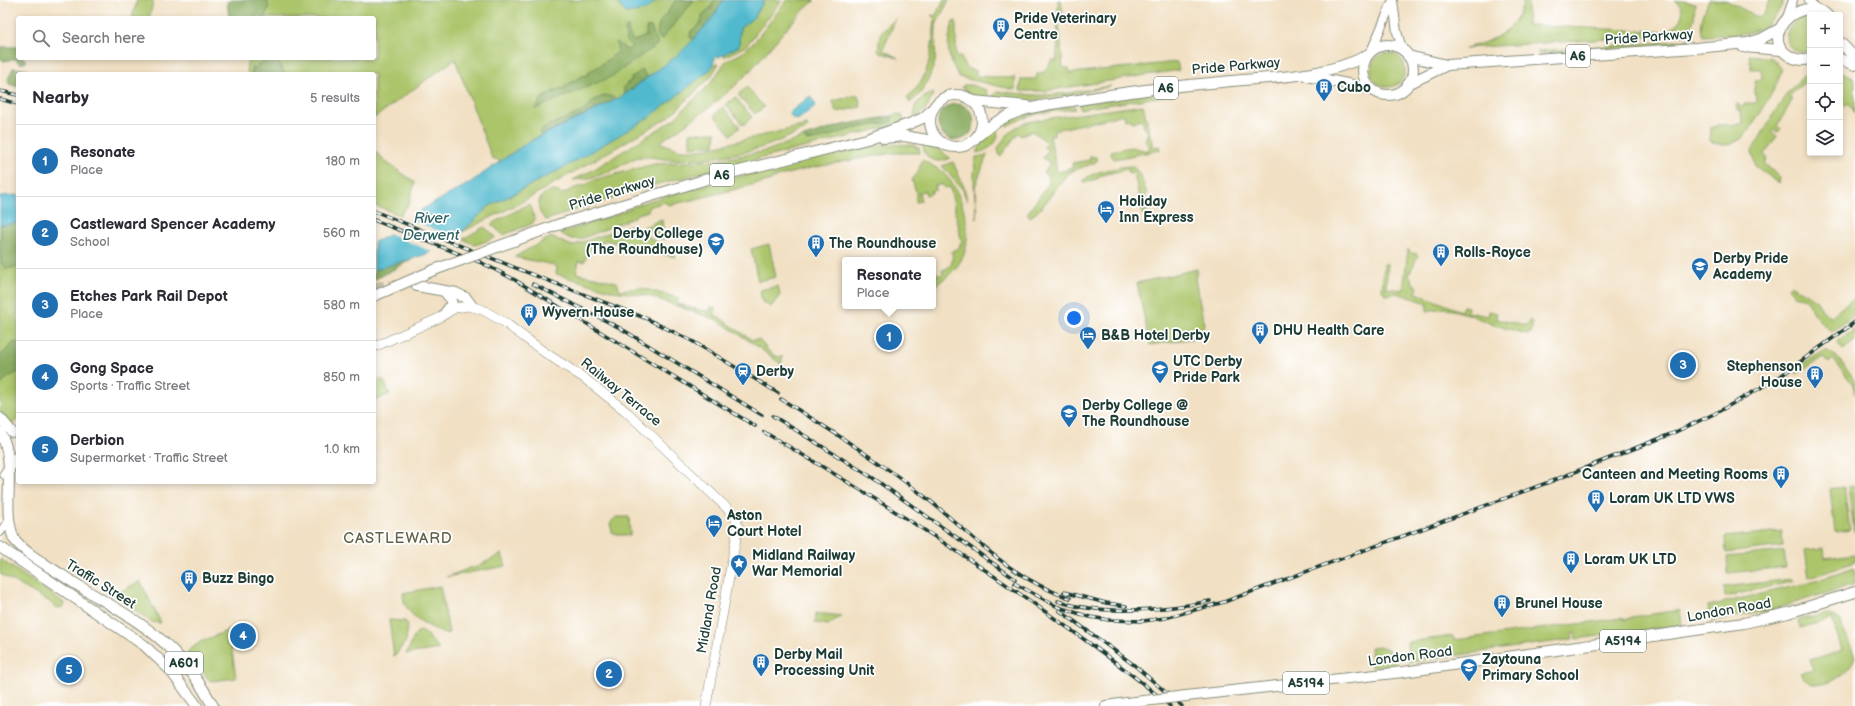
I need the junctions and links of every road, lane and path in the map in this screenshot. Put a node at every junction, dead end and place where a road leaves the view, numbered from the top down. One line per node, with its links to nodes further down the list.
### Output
1 (1393, 0): 10 (street); 11 (street)
2 (1793, 0): 6 (street)
3 (1809, 0): 4 (street)
4 (1816, 9): 5 (main road); 6 (main road, A6)
5 (1822, 12)
6 (1783, 25): 8 (main road, Pride Parkway / A6); 9 (main road)
7 (1843, 45): 12 (main road)
8 (1710, 47): 9 (main road, Pride Parkway / A6); 16 (main road, Pride Parkway / A6)
9 (1782, 50): 13 (main road, A6)
10 (1406, 53): 11 (main road, A6); 16 (main road, Pride Parkway / A6); 18 (main road)
11 (1369, 54): 17 (main road, Pride Parkway / A6); 19 (main road)
12 (1855, 58)
13 (1807, 59)
14 (1843, 60): 15 (main road)
15 (1855, 65)
16 (1447, 66): 18 (main road, Pride Parkway / A6)
17 (1299, 75): 19 (main road, Pride Parkway / A6); 21 (main road, Pride Parkway / A6)
18 (1408, 84): 19 (main road, A6)
19 (1372, 88)
20 (972, 101): 21 (main road, Pride Parkway / A6); 22 (main road, A6); 23 (main road)
21 (1033, 107): 23 (main road, Pride Parkway / A6)
22 (932, 110): 24 (main road, Pride Parkway / A6); 25 (main road)
23 (978, 136): 25 (main road, A6)
24 (867, 140): 25 (main road, Pride Parkway / A6); 28 (main road, Pride Parkway / A6, bridge)
25 (939, 142)
26 (417, 286): 27 (main road)
27 (445, 292): 29 (main road); 30 (main road)
28 (376, 295)
29 (472, 306): 30 (main road); 39 (main road, Railway Terrace)
30 (445, 314): 31 (main road)
31 (376, 345)
32 (0, 418): 34 (main road)
33 (0, 431): 34 (main road); 36 (main road, A601)
34 (15, 433)
35 (16, 455): 36 (main road)
36 (3, 456): 38 (main road, A601)
37 (16, 458): 38 (main road)
38 (5, 476): 40 (main road, Traffic Street / A601)
39 (736, 519): 45 (main road, Midland Road)
40 (2, 529): 44 (main road, Traffic Street / A601)
41 (0, 547): 43 (main road, Traffic Street / A601)
42 (1855, 592): 46 (main road, London Road / A5194, bridge)
43 (198, 706)
44 (213, 706)
45 (706, 706)
46 (1106, 706)

